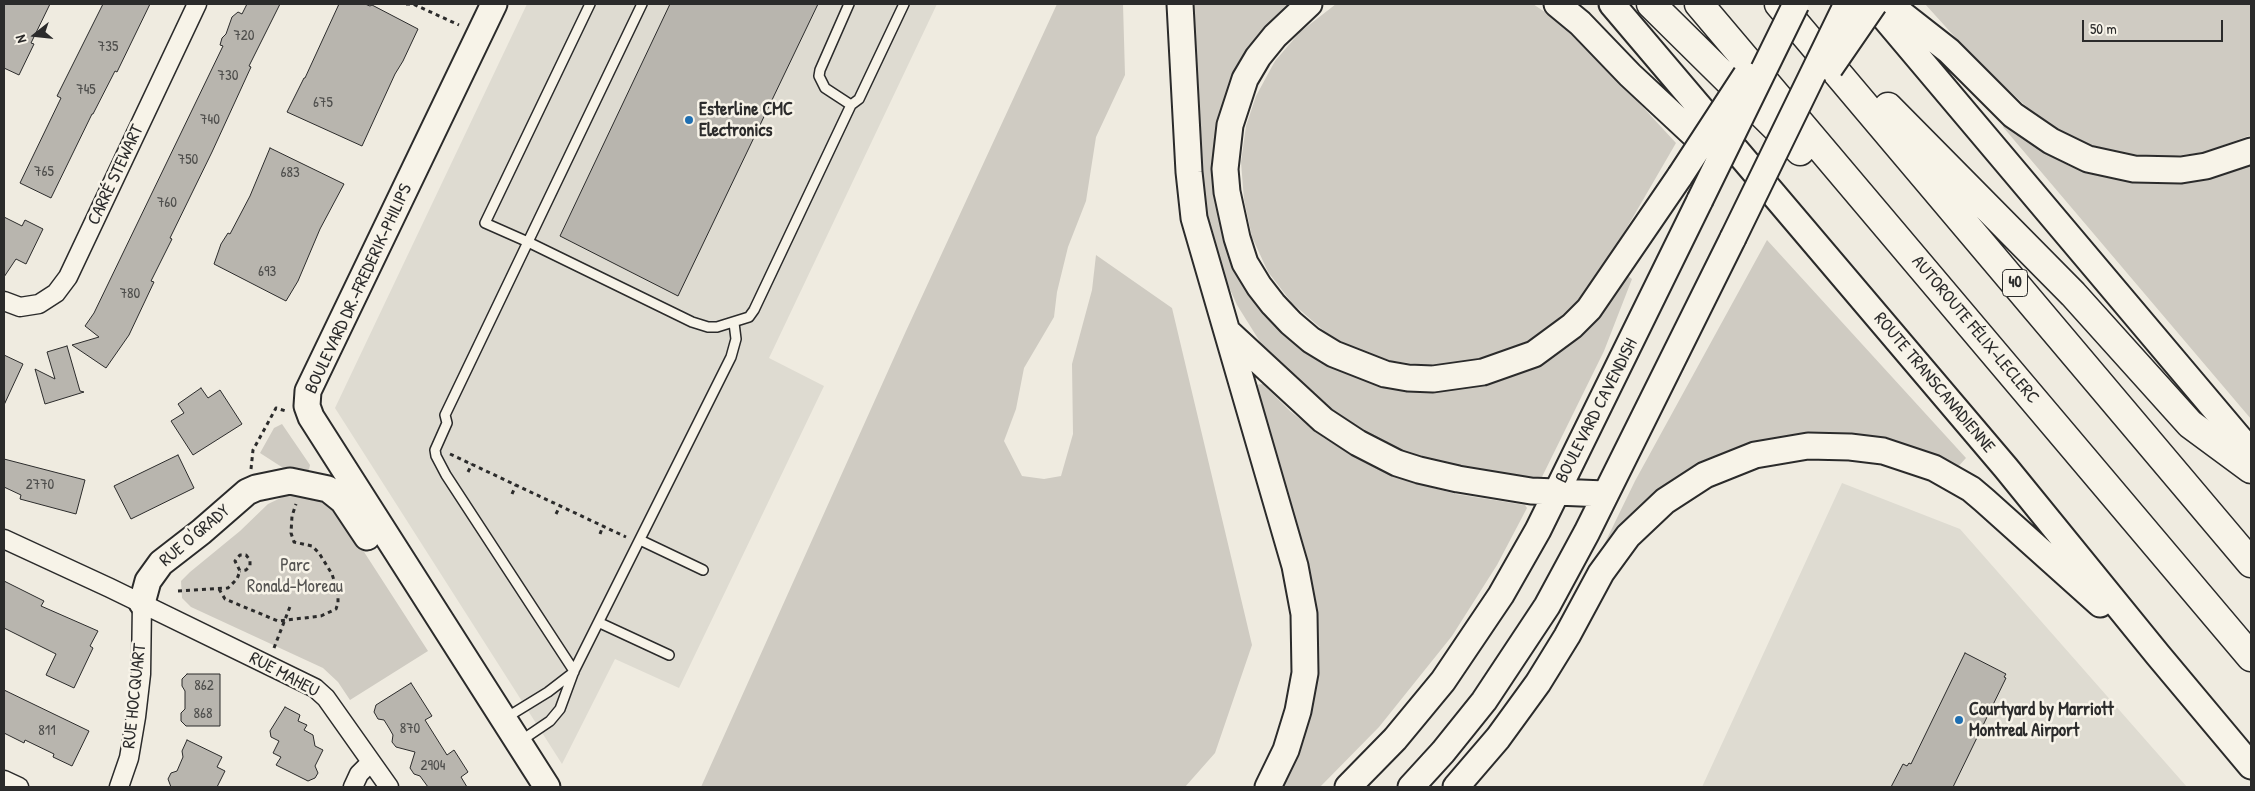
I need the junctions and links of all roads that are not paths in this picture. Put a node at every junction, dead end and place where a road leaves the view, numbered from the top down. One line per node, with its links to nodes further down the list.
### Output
1 (197, 4): 25 (street, CARRÉ STEWART)
2 (494, 4): 43 (main road, BOULEVARD DR.-FREDERIK-PHILIPS)
3 (590, 4): 22 (lane)
4 (642, 4): 22 (lane)
5 (849, 4): 19 (lane)
6 (904, 4): 19 (lane)
7 (1180, 4): 27 (main road)
8 (1309, 4): 15 (main road, bridge)
9 (1557, 4): 23 (main road)
10 (1612, 4): 23 (main road, ROUTE TRANSCANADIENNE)
11 (1651, 4): 24 (highway)
12 (1699, 4): 24 (highway, AUTOROUTE FÉLIX-LECLERC)
13 (1779, 4): 35 (highway, 40)
14 (1786, 4): 29 (highway)
15 (1795, 4): 30 (main road, BOULEVARD CAVENDISH, bridge)
16 (1847, 4): 20 (main road, bridge)
17 (1874, 4): 20 (main road, bridge); 28 (main road)
18 (1889, 4): 21 (main road)
19 (851, 104): 26 (lane)
20 (1782, 138): 31 (main road, bridge)
21 (2251, 151)
22 (528, 242): 26 (lane); 42 (lane)
23 (1844, 276): 40 (main road, ROUTE TRANSCANADIENNE)
24 (1947, 296): 41 (highway, AUTOROUTE FÉLIX-LECLERC)
25 (4, 301)
26 (734, 323): 34 (lane)
27 (1228, 332): 30 (main road); 53 (main road)
28 (2251, 452)
29 (2251, 469)
30 (1556, 493): 31 (main road); 54 (main road, BOULEVARD CAVENDISH)
31 (1606, 494): 55 (main road)
32 (365, 534): 37 (main road, RUE O'GRADY); 44 (main road, BOULEVARD DR.-FREDERIK-PHILIPS)
33 (4, 539): 37 (street)
34 (640, 540): 36 (lane); 38 (lane)
35 (2251, 563)
36 (703, 570)
37 (142, 604): 45 (street, RUE MAHEU); 49 (street, RUE HOCQUART)
38 (600, 623): 39 (lane); 42 (lane)
39 (669, 655)
40 (2158, 655): 46 (main road, ROUTE TRANSCANADIENNE); 56 (main road)
41 (2251, 657)
42 (574, 671): 43 (lane); 44 (lane)
43 (504, 719): 44 (main road, BOULEVARD DR.-FREDERIK-PHILIPS)
44 (519, 742): 52 (main road, BOULEVARD DR.-FREDERIK-PHILIPS)
45 (371, 762): 50 (street); 51 (street, RUE MAHEU)
46 (2251, 766)
47 (4, 780): 48 (street)
48 (18, 787)
49 (119, 787)
50 (353, 787)
51 (389, 787)
52 (547, 787)
53 (1268, 787)
54 (1348, 787)
55 (1411, 787)
56 (1456, 787)

